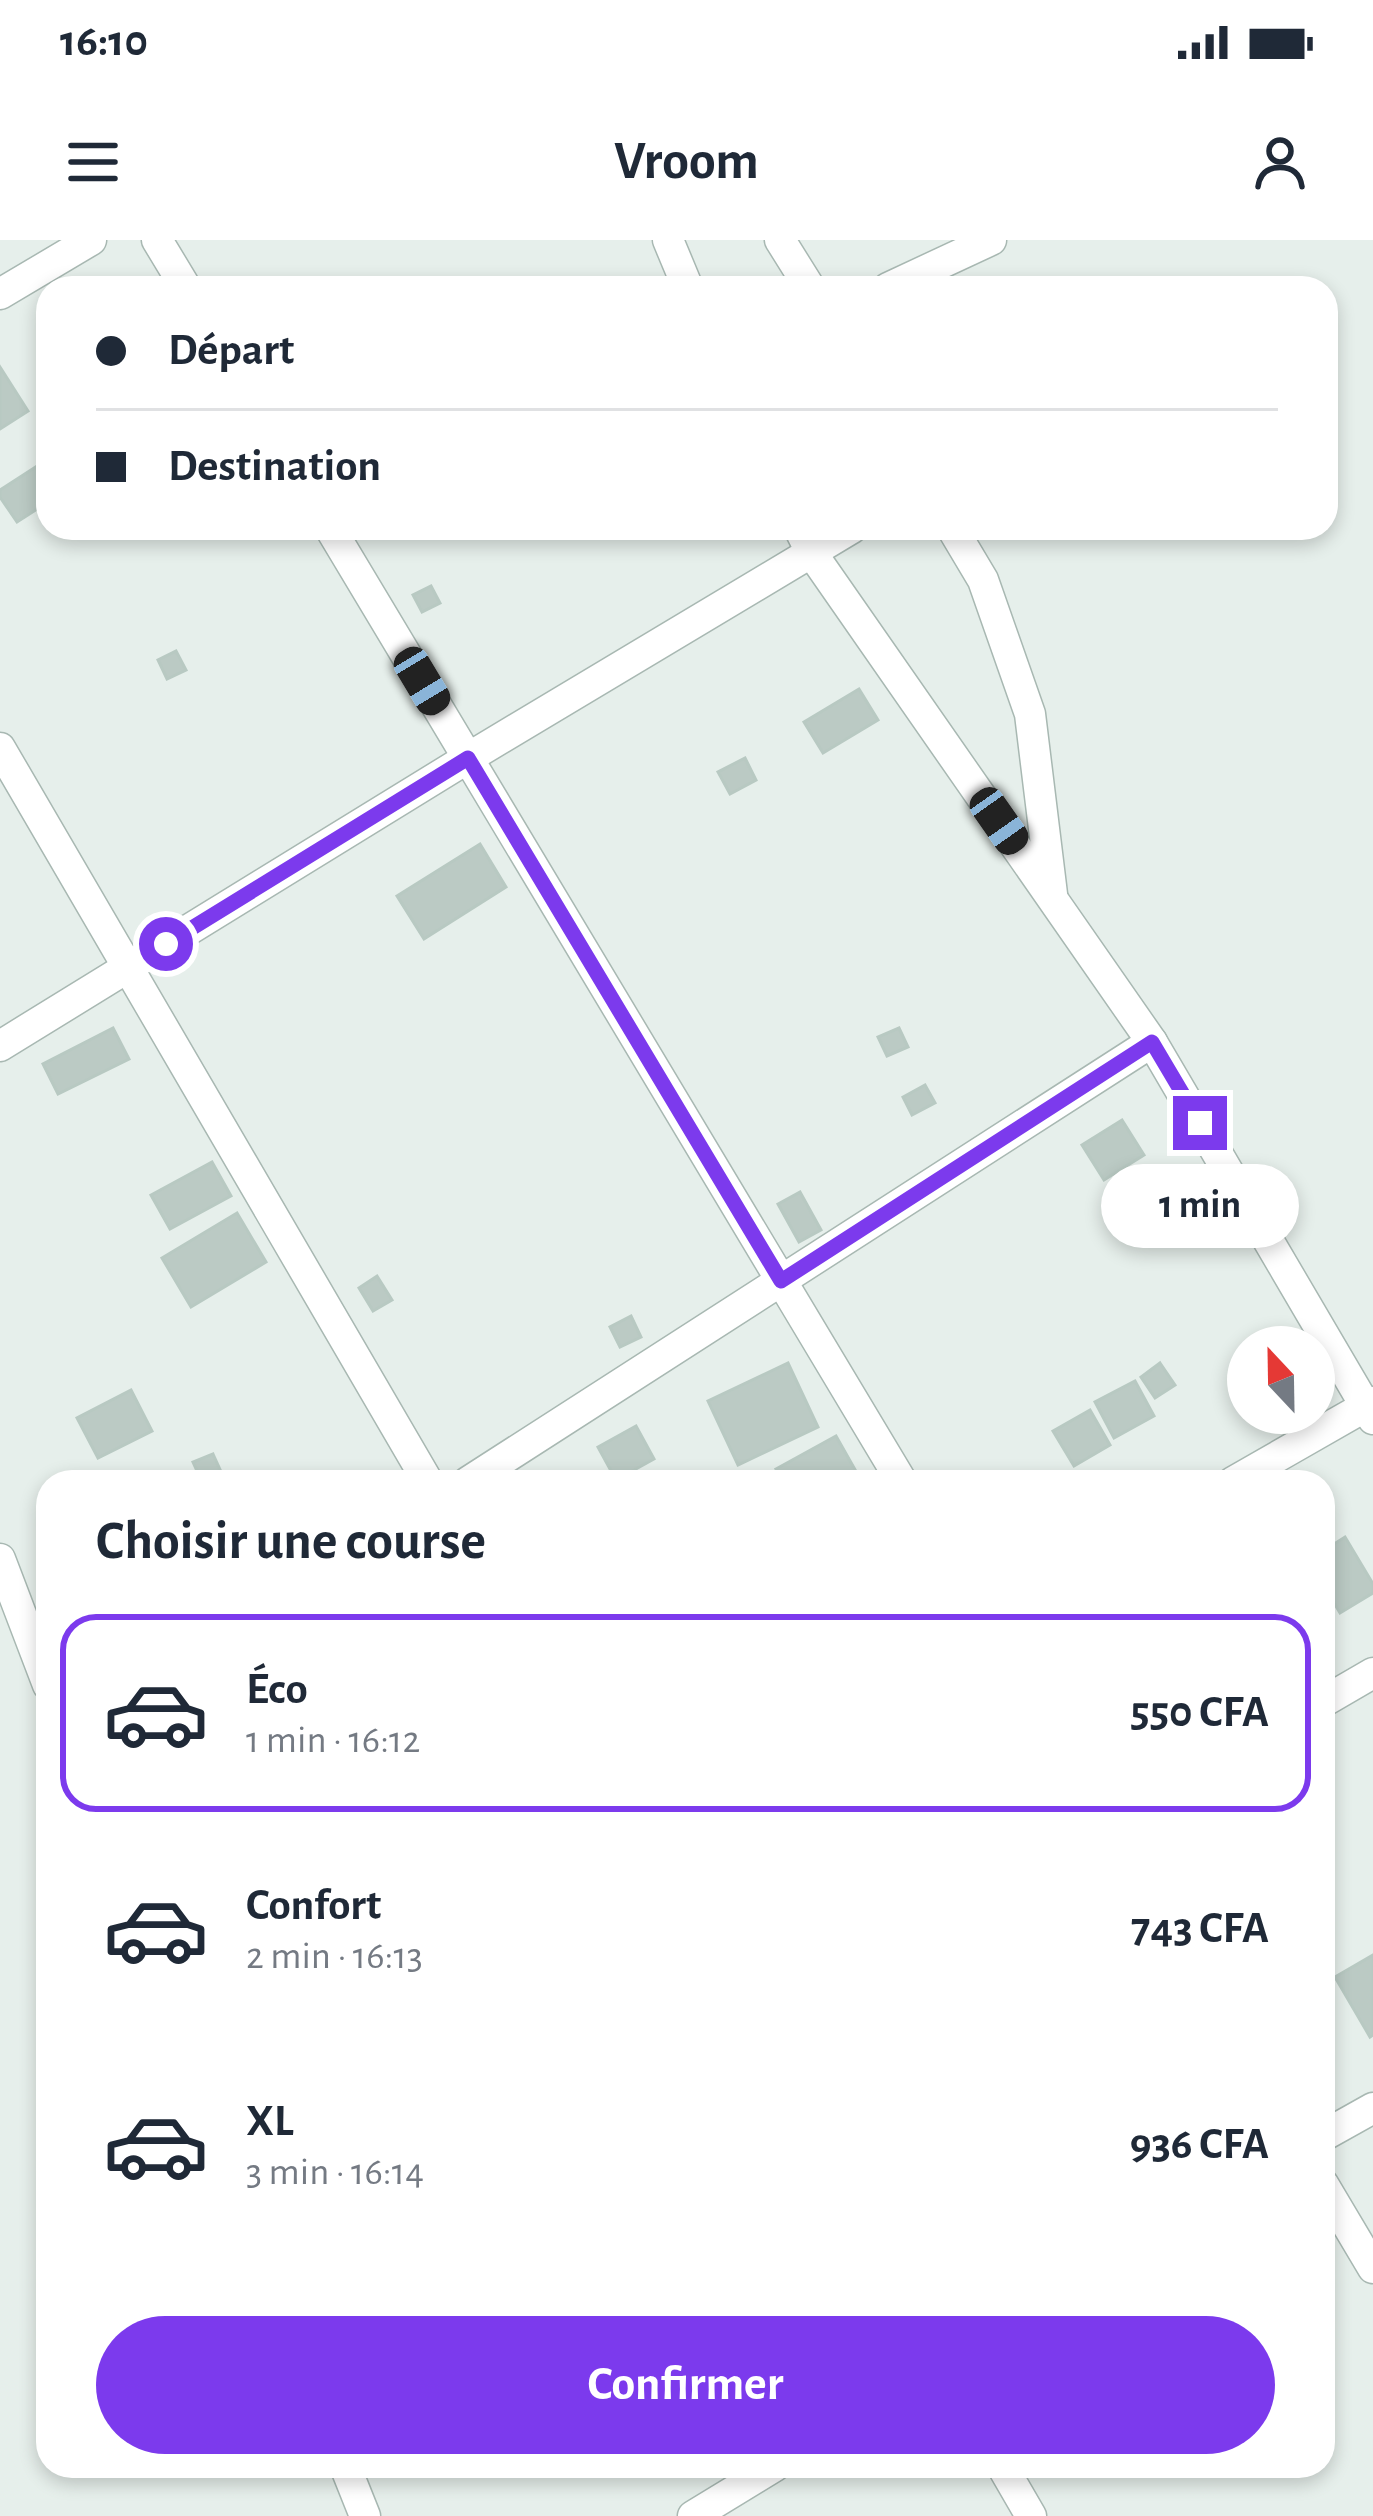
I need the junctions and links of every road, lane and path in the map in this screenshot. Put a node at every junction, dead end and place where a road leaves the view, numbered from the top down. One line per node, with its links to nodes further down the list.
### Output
1 (91, 240): 10 (street)
2 (157, 240): 6 (street)
3 (668, 240): 7 (street)
4 (780, 240): 8 (street)
5 (991, 240): 9 (street)
6 (179, 276)
7 (683, 276)
8 (802, 276)
9 (914, 276)
10 (0, 295)
11 (337, 540): 15 (street)
12 (805, 540): 15 (street); 16 (street)
13 (959, 540): 16 (street)
14 (0, 748): 17 (street)
15 (468, 758): 17 (street); 20 (street)
16 (1052, 898): 18 (street)
17 (128, 967): 19 (street); 22 (street)
18 (1152, 1042): 20 (street); 21 (street)
19 (0, 1046)
20 (781, 1281): 23 (street); 24 (street)
21 (1370, 1409): 25 (street)
22 (421, 1470)
23 (487, 1470)
24 (895, 1470)
25 (1256, 1470)
26 (0, 1559): 27 (street)
27 (36, 1654)
28 (1373, 1673): 29 (street)
29 (1335, 1695)
30 (1373, 2108): 31 (street)
31 (1335, 2129)
32 (1335, 2204): 33 (street)
33 (1373, 2268)
34 (350, 2478): 37 (street)
35 (756, 2478): 38 (street)
36 (1009, 2478): 39 (street)
37 (364, 2516)
38 (693, 2516)
39 (1031, 2516)

